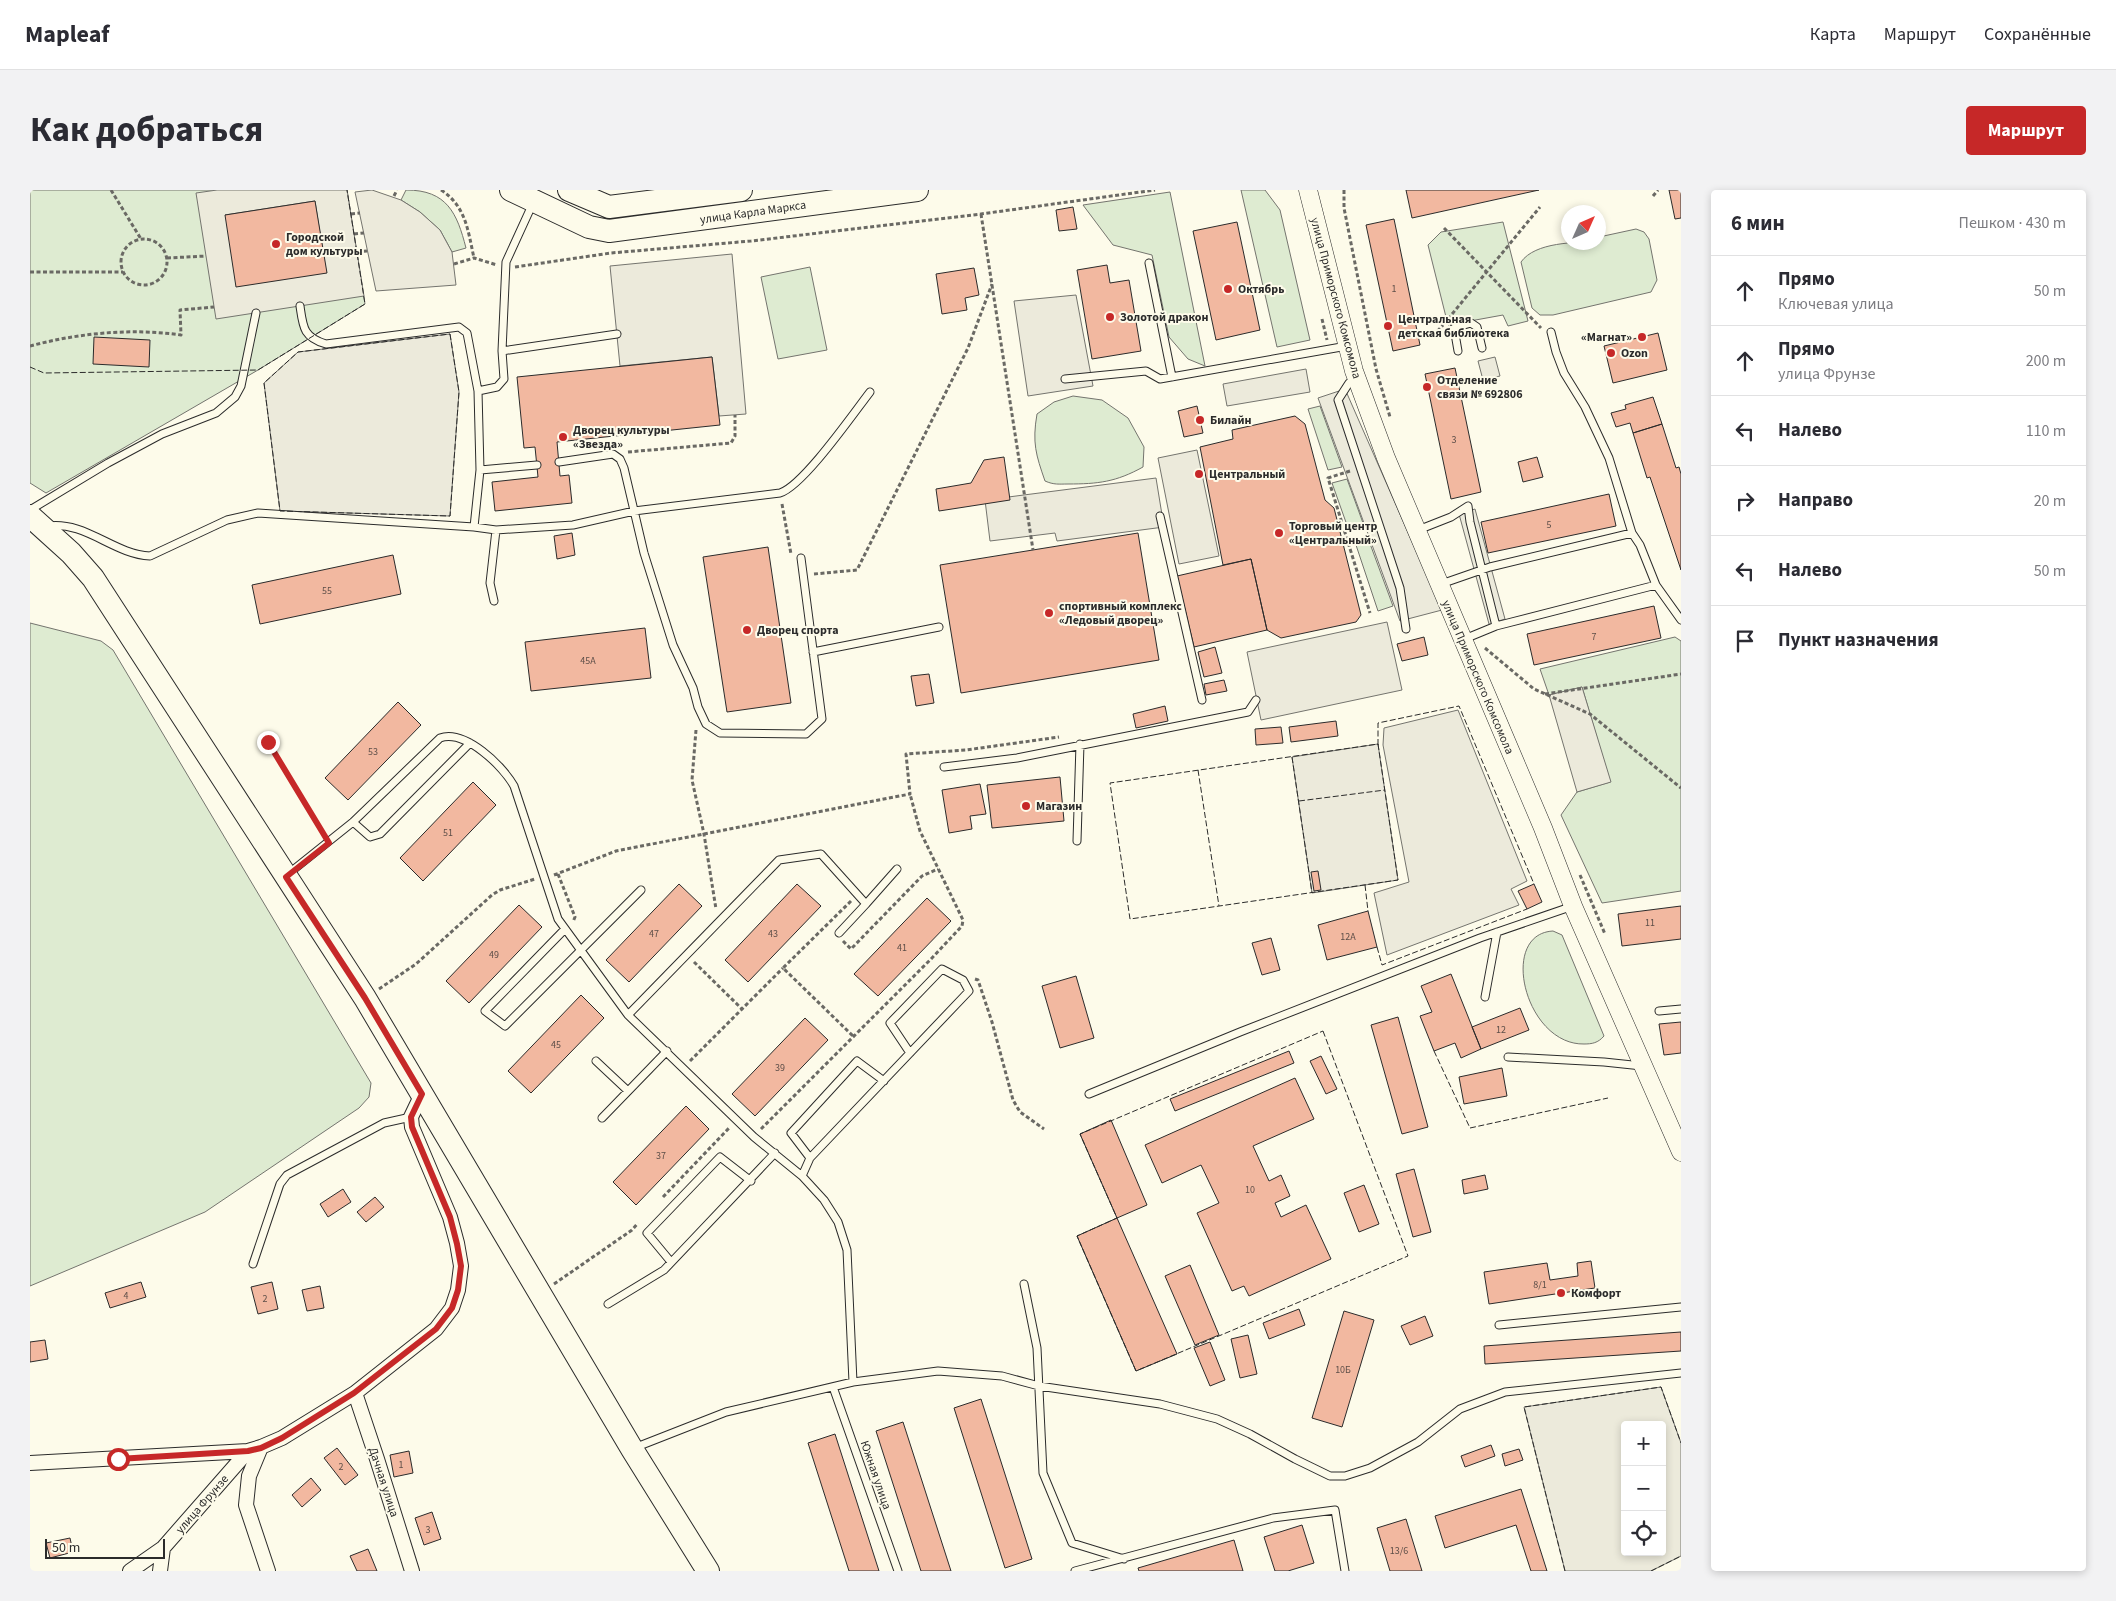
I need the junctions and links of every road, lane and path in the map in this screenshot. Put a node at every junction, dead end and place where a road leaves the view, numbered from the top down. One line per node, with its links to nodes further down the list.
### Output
1 (111, 190): 22 (path)
2 (397, 190): 12 (path)
3 (441, 190): 27 (path)
4 (511, 190): 13 (main road, улица Карла Маркса)
5 (569, 190): 6 (main road, улица Карла Маркса)
6 (741, 190)
7 (917, 190): 13 (main road, улица Карла Маркса)
8 (1155, 190): 18 (path)
9 (1308, 190): 42 (street, улица Приморского Комсомола)
10 (1344, 190): 52 (path)
11 (1658, 190): 14 (path)
12 (394, 196)
13 (538, 196): 30 (lane)
14 (1654, 196)
15 (1540, 207): 33 (path)
16 (360, 213): 17 (path)
17 (351, 214)
18 (981, 214): 30 (path); 34 (path)
19 (1444, 228): 33 (path)
20 (364, 233): 21 (path)
21 (354, 234)
22 (141, 239): 26 (path); 32 (path)
23 (367, 251): 24 (path)
24 (357, 252)
25 (206, 256): 26 (path)
26 (166, 258): 32 (path)
27 (474, 258): 29 (path); 30 (path)
28 (1149, 263): 46 (lane)
29 (454, 264)
30 (506, 268): 44 (lane)
31 (30, 272): 32 (path)
32 (123, 272)
33 (1487, 272): 38 (path); 40 (path)
34 (992, 284): 66 (path); 69 (path)
35 (300, 306): 49 (lane)
36 (214, 307): 41 (path)
37 (256, 313): 61 (lane)
38 (1549, 333): 65 (lane)
39 (617, 334): 44 (lane)
40 (1433, 336)
41 (30, 346)
42 (1347, 346): 46 (lane); 48 (street, улица Приморского Комсомола)
43 (1482, 348): 45 (lane)
44 (502, 351): 49 (lane)
45 (1458, 352)
46 (1172, 377): 47 (lane)
47 (1065, 379)
48 (1357, 380): 56 (lane); 64 (street, улица Приморского Комсомола)
49 (478, 391): 57 (lane)
50 (870, 392): 59 (lane)
51 (735, 415): 53 (path)
52 (1392, 424)
53 (613, 454): 54 (lane); 59 (lane)
54 (559, 462)
55 (537, 464): 57 (lane)
56 (1360, 468): 73 (path); 77 (lane)
57 (480, 470): 62 (lane)
58 (782, 502): 69 (path)
59 (634, 511): 63 (lane); 85 (lane)
60 (1160, 516): 83 (lane)
61 (34, 518): 62 (lane); 101 (main road)
62 (474, 527): 63 (lane)
63 (496, 530): 72 (lane)
64 (1416, 531): 68 (lane); 70 (street, улица Приморского Комсомола)
65 (1632, 533): 68 (lane); 71 (lane)
66 (1034, 550)
67 (801, 558): 69 (lane)
68 (1482, 569): 70 (lane); 75 (lane)
69 (803, 575): 79 (lane)
70 (1438, 585): 78 (street, улица Приморского Комсомола)
71 (1656, 585): 74 (lane); 75 (lane)
72 (494, 601)
73 (1370, 613)
74 (1681, 620)
75 (1496, 626): 78 (lane)
76 (939, 627): 79 (lane)
77 (1406, 629)
78 (1462, 640): 106 (street, улица Приморского Комсомола)
79 (813, 652): 85 (lane)
80 (1485, 653): 82 (path)
81 (1681, 674): 82 (path)
82 (1545, 694): 91 (path)
83 (1202, 700)
84 (1256, 700): 89 (lane)
85 (698, 707): 94 (path)
86 (1062, 736): 92 (path)
87 (268, 742): 96 (path)
88 (470, 743): 93 (lane); 93 (lane); 102 (lane)
89 (1080, 744): 90 (lane); 95 (lane)
90 (944, 767)
91 (1681, 788)
92 (910, 794): 94 (path); 99 (path)
93 (353, 822): 96 (lane)
94 (704, 834): 100 (path); 107 (path)
95 (1077, 841)
96 (329, 843): 101 (lane)
97 (1577, 868): 112 (path)
98 (897, 869): 105 (lane)
99 (938, 869): 111 (path); 123 (path)
100 (558, 874): 102 (path); 109 (path)
101 (286, 877): 117 (main road)
102 (543, 877): 109 (lane); 117 (path)
103 (641, 890): 113 (lane)
104 (858, 894): 105 (lane); 107 (lane); 108 (path)
105 (866, 904): 111 (lane)
106 (1573, 906): 110 (lane); 128 (street, улица Приморского Комсомола)
107 (718, 923): 114 (lane)
108 (827, 924): 111 (path); 115 (path)
109 (566, 929): 113 (lane); 113 (lane)
110 (1497, 932): 116 (lane); 133 (lane)
111 (837, 933)
112 (1606, 936)
113 (581, 950): 121 (lane)
114 (686, 955): 118 (path); 121 (lane)
115 (783, 968): 118 (path); 123 (path)
116 (1485, 996)
117 (365, 998): 132 (main road)
118 (742, 1009): 129 (path)
119 (1681, 1009): 120 (lane)
120 (1659, 1011)
121 (628, 1015): 124 (lane)
122 (992, 1022): 137 (path)
123 (852, 1036): 138 (path)
124 (667, 1051): 129 (lane); 131 (lane)
125 (910, 1052): 125 (lane); 130 (lane)
126 (1508, 1057): 128 (lane)
127 (596, 1061): 131 (lane)
128 (1644, 1067): 139 (street, улица Приморского Комсомола)
129 (684, 1068): 136 (lane)
130 (884, 1081): 141 (lane); 141 (lane)
131 (628, 1091): 135 (lane)
132 (422, 1094): 134 (street); 149 (main road)
133 (1089, 1094)
134 (411, 1117): 147 (lane); 157 (street, улица Фрунзе)
135 (602, 1118)
136 (737, 1120): 138 (lane); 144 (path)
137 (1044, 1128)
138 (754, 1136): 140 (lane)
139 (1681, 1152)
140 (775, 1154): 142 (lane); 143 (lane)
141 (810, 1158): 142 (lane)
142 (802, 1176): 154 (lane)
143 (751, 1181): 146 (lane); 146 (lane)
144 (658, 1203)
145 (645, 1217): 149 (path)
146 (671, 1262): 150 (lane)
147 (253, 1264)
148 (1024, 1284): 155 (lane)
149 (541, 1293): 159 (main road)
150 (608, 1304)
151 (1681, 1307): 152 (lane)
152 (1499, 1325)
153 (1681, 1373): 155 (lane)
154 (853, 1382): 155 (lane); 156 (lane)
155 (1039, 1386): 162 (lane)
156 (833, 1387): 159 (lane); 168 (lane, Южная улица)
157 (354, 1393): 158 (street, улица Фрунзе); 166 (street, Дачная улица)
158 (255, 1449): 160 (street); 161 (street, улица Фрунзе); 165 (street)
159 (632, 1449): 167 (main road)
160 (30, 1463)
161 (163, 1548): 163 (street, улица Фрунзе); 164 (street)
162 (1124, 1559): 169 (lane); 170 (lane)
163 (130, 1571)
164 (160, 1571)
165 (268, 1571)
166 (412, 1571)
167 (708, 1571)
168 (898, 1571)
169 (1075, 1571)
170 (1345, 1571)

